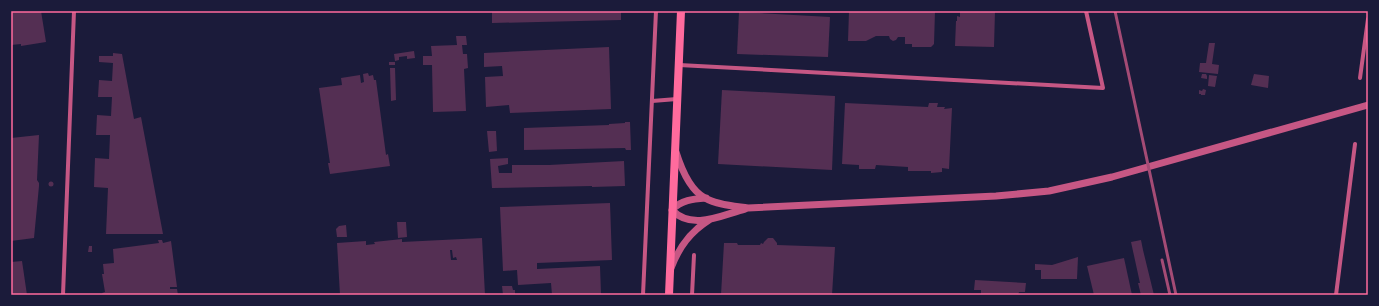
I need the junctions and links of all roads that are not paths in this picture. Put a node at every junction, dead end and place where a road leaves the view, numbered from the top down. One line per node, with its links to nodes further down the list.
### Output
1 (74, 11): 19 (street)
2 (656, 11): 9 (street)
3 (681, 11): 6 (main road)
4 (1086, 11): 6 (street)
5 (1368, 19): 7 (street)
6 (679, 65): 8 (main road)
7 (1360, 78)
8 (677, 99): 9 (street); 12 (main road)
9 (652, 101): 20 (street)
10 (1368, 105): 14 (street)
11 (1355, 144): 23 (street)
12 (675, 149): 13 (street); 15 (main road)
13 (706, 198): 14 (street); 15 (street)
14 (748, 208): 16 (street)
15 (672, 210): 16 (street); 18 (main road)
16 (715, 217): 18 (street)
17 (694, 255): 22 (street)
18 (670, 270): 21 (main road)
19 (63, 295)
20 (643, 295)
21 (669, 295)
22 (692, 295)
23 (1336, 295)

